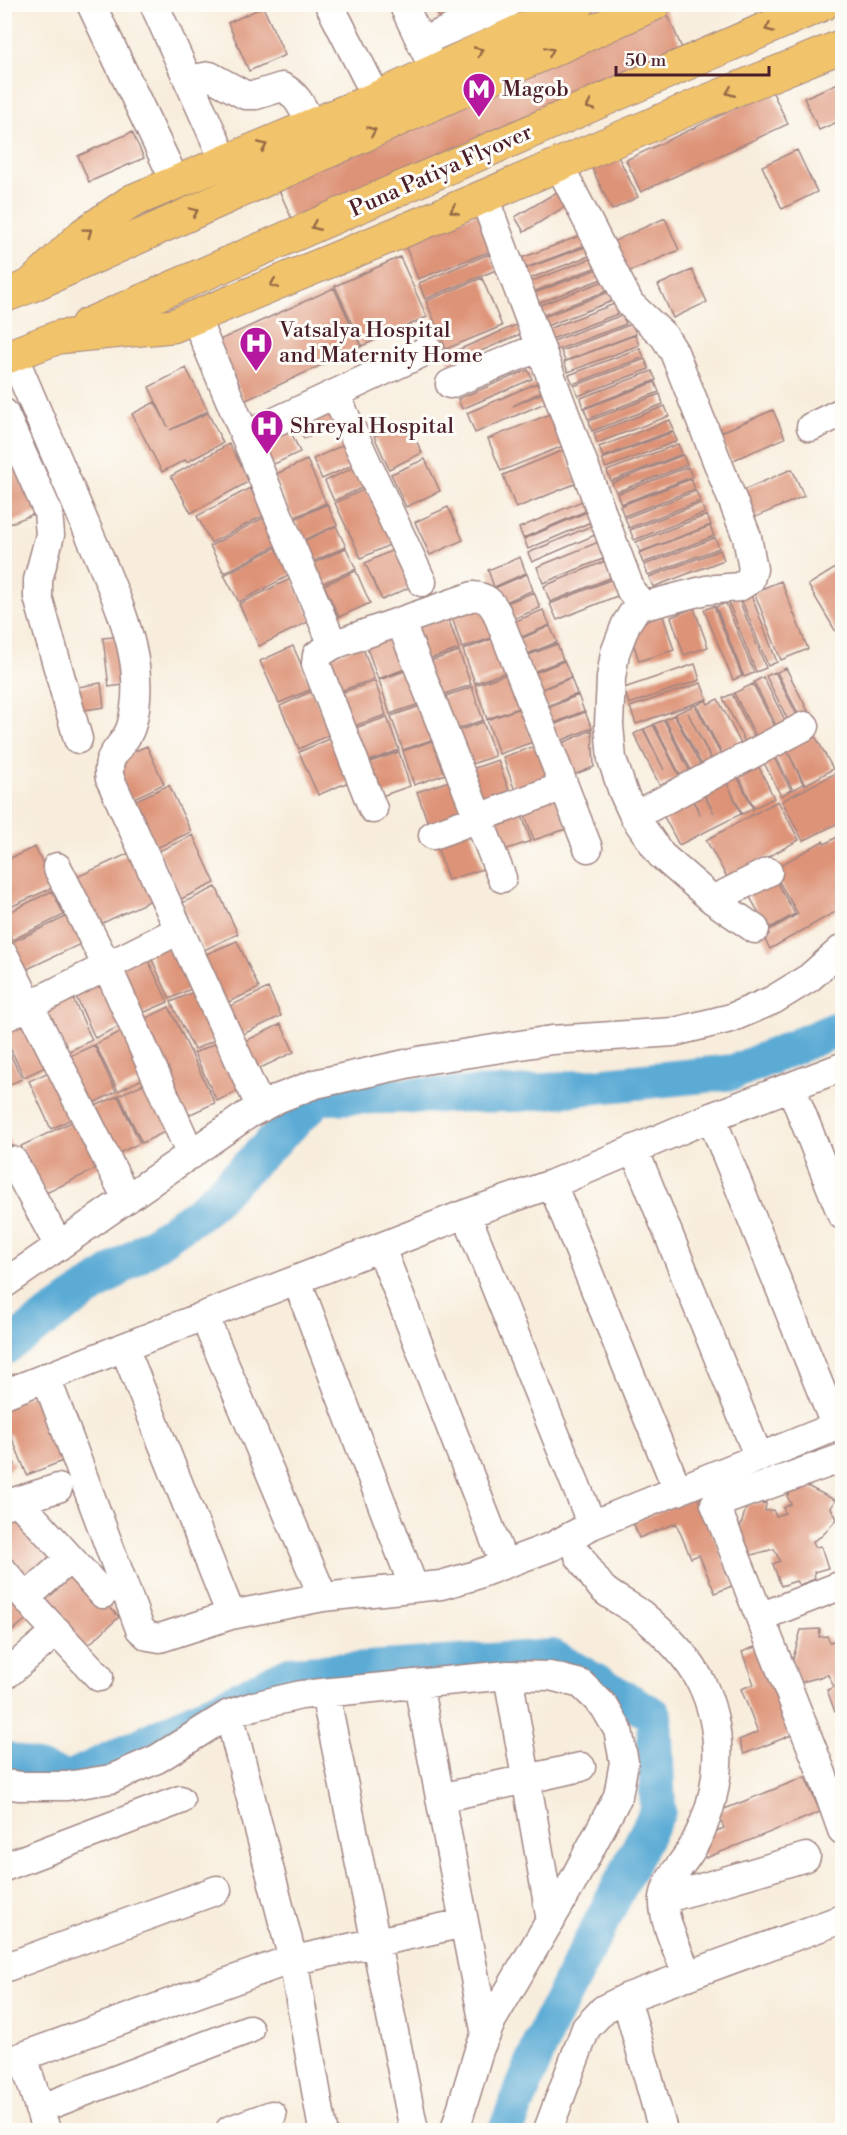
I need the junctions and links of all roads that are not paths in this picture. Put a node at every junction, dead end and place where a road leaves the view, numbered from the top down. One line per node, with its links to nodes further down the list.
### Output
1 (92, 4): 17 (street)
2 (154, 4): 12 (street)
3 (329, 4): 13 (street)
4 (403, 4): 9 (street)
5 (507, 4): 9 (street)
6 (578, 4): 11 (highway, one-way to 6)
7 (654, 4): 19 (highway, one-way to 7)
8 (823, 4): 21 (highway, Puna Patiya Flyover, one-way to 21)
9 (421, 42): 11 (street)
10 (843, 46): 16 (highway, one-way to 16)
11 (435, 72): 13 (highway)
12 (188, 80): 14 (street); 15 (street)
13 (377, 98): 14 (highway)
14 (312, 126): 15 (highway, one-way to 14)
15 (225, 162): 17 (highway)
16 (559, 165): 18 (highway); 32 (street)
17 (176, 183): 19 (highway, one-way to 17)
18 (484, 197): 20 (highway, one-way to 20); 22 (street)
19 (17, 291)
20 (195, 316): 21 (highway); 30 (street)
21 (59, 337): 24 (highway)
22 (540, 347): 25 (street); 32 (street)
23 (428, 350): 26 (street)
24 (9, 357): 48 (street)
25 (450, 384)
26 (335, 394): 30 (street); 31 (street)
27 (843, 412): 29 (street)
28 (4, 413): 36 (street)
29 (811, 427)
30 (246, 436): 34 (street)
31 (422, 582)
32 (640, 602): 39 (street)
33 (400, 622): 34 (street); 37 (street); 40 (street)
34 (333, 645): 38 (street)
35 (805, 726): 39 (street)
36 (78, 739)
37 (564, 786): 40 (street); 42 (street)
38 (373, 809)
39 (634, 816): 46 (street)
40 (477, 818): 41 (street); 45 (street)
41 (433, 835)
42 (588, 848)
43 (57, 867): 51 (street)
44 (768, 872): 46 (street)
45 (502, 878)
46 (713, 900): 47 (street)
47 (755, 929)
48 (179, 930): 51 (street); 56 (street)
49 (843, 949): 56 (street)
50 (4, 955): 52 (street)
51 (106, 966): 52 (street); 59 (street)
52 (29, 1005): 53 (street); 62 (street)
53 (4, 1018)
54 (843, 1067): 55 (street)
55 (791, 1087): 57 (street); 64 (street)
56 (261, 1108): 59 (street)
57 (711, 1117): 58 (street); 73 (street)
58 (634, 1149): 61 (street); 74 (street)
59 (191, 1155): 62 (street)
60 (13, 1161): 65 (street)
61 (552, 1184): 63 (street); 77 (street)
62 (127, 1199): 65 (street)
63 (466, 1214): 66 (street); 79 (street)
64 (843, 1215)
65 (59, 1246): 68 (street)
66 (381, 1248): 67 (street); 82 (street)
67 (297, 1281): 69 (street); 85 (street)
68 (4, 1284)
69 (204, 1316): 70 (street); 88 (street)
70 (124, 1347): 71 (street); 89 (street)
71 (46, 1377): 72 (street); 89 (street)
72 (4, 1394)
73 (839, 1425): 74 (street)
74 (759, 1458): 77 (street)
75 (843, 1458): 90 (street)
76 (58, 1488): 78 (street)
77 (678, 1491): 79 (street)
78 (11, 1503): 81 (street)
79 (592, 1525): 82 (street)
80 (579, 1556): 108 (street)
81 (70, 1558): 86 (street); 87 (street)
82 (504, 1564): 85 (street)
83 (4, 1572): 87 (street)
84 (843, 1585): 90 (street)
85 (414, 1588): 88 (street)
86 (104, 1594)
87 (27, 1597): 91 (street)
88 (323, 1597): 89 (street)
89 (231, 1615)
90 (760, 1617): 99 (street)
91 (57, 1631): 92 (street); 94 (street)
92 (4, 1674)
93 (508, 1676): 95 (street); 100 (street); 110 (street)
94 (99, 1677)
95 (418, 1684): 96 (street); 102 (street)
96 (326, 1693): 97 (street); 112 (street)
97 (230, 1714): 101 (street); 113 (street)
98 (580, 1767): 100 (street)
99 (832, 1767): 104 (street)
100 (526, 1778): 102 (street); 110 (street)
101 (4, 1784)
102 (440, 1798): 111 (street)
103 (180, 1800): 106 (street)
104 (843, 1830)
105 (806, 1857): 108 (street)
106 (4, 1867)
107 (217, 1890): 114 (street)
108 (664, 1899): 115 (street)
109 (843, 1919): 115 (street)
110 (551, 1921): 118 (street)
111 (464, 1923): 112 (street); 118 (street)
112 (376, 1941): 113 (street); 125 (street)
113 (293, 1960): 119 (street); 124 (street)
114 (4, 1968)
115 (688, 1976): 116 (street)
116 (626, 1998): 122 (street); 127 (street)
117 (249, 2029): 121 (street)
118 (486, 2034): 126 (street)
119 (14, 2060): 121 (street)
120 (272, 2115): 123 (street)
121 (43, 2120)
122 (662, 2127)
123 (230, 2130)
124 (323, 2130)
125 (414, 2130)
126 (455, 2130)
127 (548, 2130)

